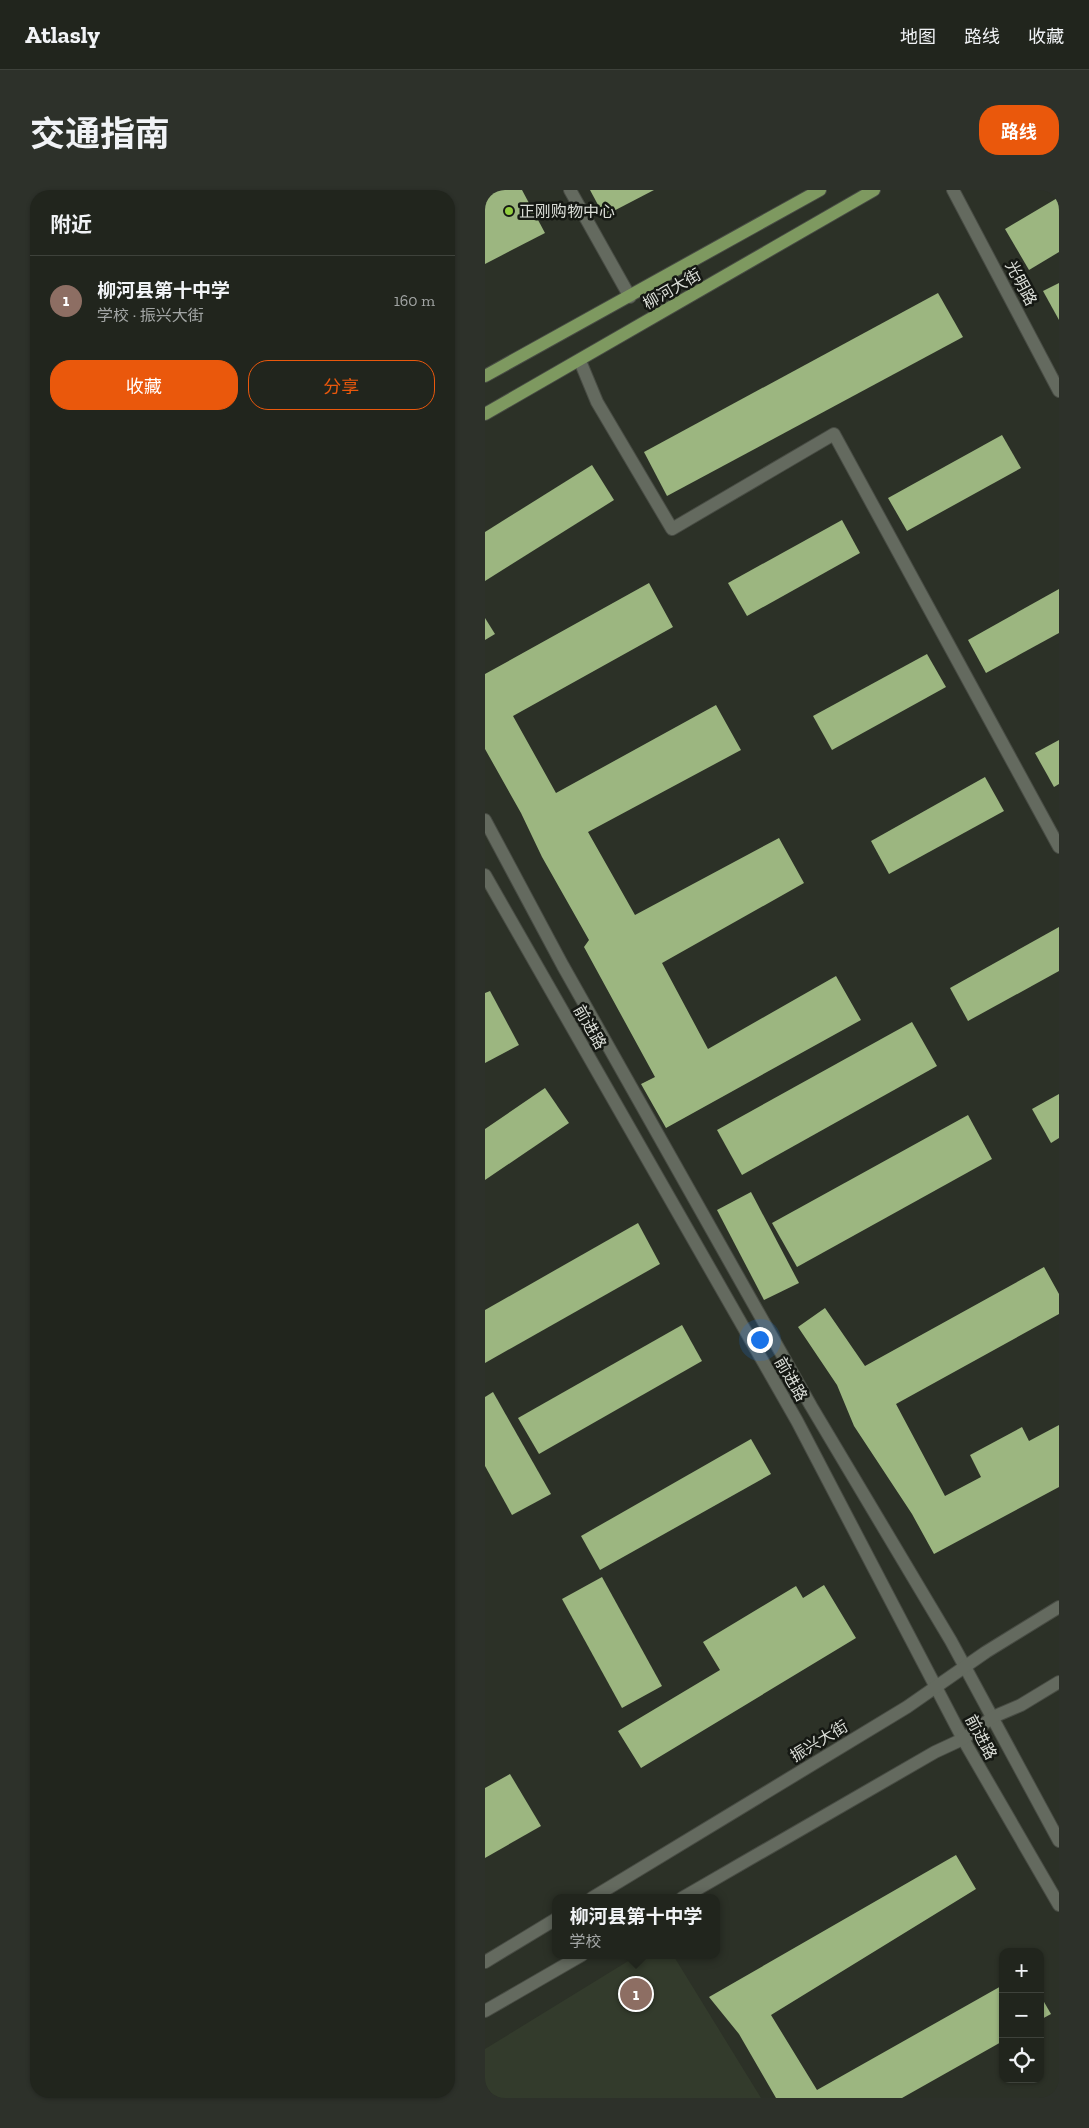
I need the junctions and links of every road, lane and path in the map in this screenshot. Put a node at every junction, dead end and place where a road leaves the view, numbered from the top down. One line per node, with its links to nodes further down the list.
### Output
1 (570, 190): 5 (street)
2 (820, 190): 5 (main road, 柳河大街)
3 (873, 190): 6 (main road, 柳河大街)
4 (953, 190): 8 (street, 光明路)
5 (630, 297): 7 (main road, 柳河大街)
6 (579, 361): 9 (main road, 柳河大街); 11 (street)
7 (485, 376)
8 (1059, 391)
9 (485, 414)
10 (485, 820): 14 (street, 前进路)
11 (1059, 847)
12 (485, 874): 16 (street, 前进路)
13 (1059, 1607): 14 (street, 振兴大街)
14 (965, 1667): 16 (street, 振兴大街); 17 (street, 前进路)
15 (1059, 1682): 17 (street)
16 (936, 1687): 18 (street, 前进路); 20 (street, 振兴大街)
17 (993, 1717): 18 (street); 19 (street, 前进路)
18 (963, 1739): 21 (street); 22 (street, 前进路)
19 (1059, 1841)
20 (599, 1894)
21 (689, 1894)
22 (1059, 1905)
23 (552, 1921): 25 (street)
24 (575, 1959): 26 (street)
25 (485, 1962)
26 (485, 2011)

